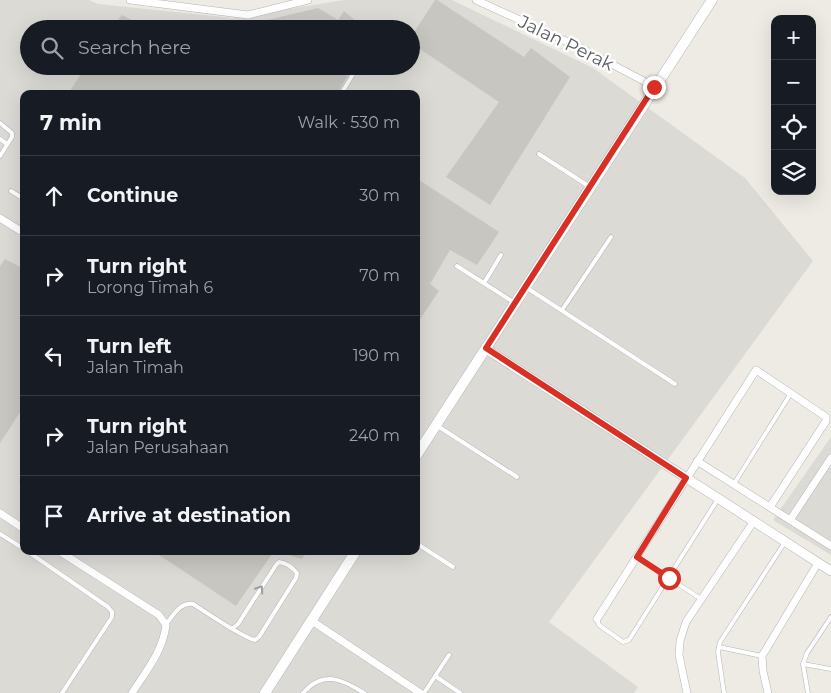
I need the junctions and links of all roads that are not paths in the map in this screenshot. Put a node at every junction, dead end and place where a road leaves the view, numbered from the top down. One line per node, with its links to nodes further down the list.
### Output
1 (130, 0): 6 (street)
2 (198, 0): 6 (street)
3 (308, 0): 6 (street)
4 (476, 0): 8 (street, Jalan Perak)
5 (712, 0): 8 (main road)
6 (198, 9)
7 (353, 75): 9 (lane)
8 (654, 87): 15 (main road)
9 (343, 90)
10 (0, 123): 12 (lane)
11 (0, 140): 12 (lane)
12 (8, 144): 14 (lane)
13 (538, 154): 15 (lane)
14 (0, 156)
15 (590, 187): 24 (main road)
16 (12, 191): 17 (lane)
17 (20, 196)
18 (0, 218): 19 (street)
19 (20, 230)
20 (611, 236): 26 (lane)
21 (501, 255): 23 (lane)
22 (457, 266): 23 (lane)
23 (484, 283): 25 (lane)
24 (525, 287): 25 (main road); 26 (lane)
25 (515, 303): 27 (main road)
26 (562, 310): 28 (lane)
27 (486, 348): 30 (main road); 35 (street)
28 (675, 384)
29 (791, 393): 33 (street); 36 (lane); 38 (street)
30 (436, 425): 31 (main road); 34 (lane)
31 (420, 450)
32 (831, 458): 40 (street)
33 (697, 461): 35 (street); 36 (street)
34 (517, 477)
35 (686, 478): 37 (street); 51 (street)
36 (734, 484): 38 (street)
37 (718, 499): 41 (street); 55 (lane)
38 (770, 507): 40 (street)
39 (0, 513): 42 (street)
40 (790, 520): 45 (street)
41 (754, 521): 44 (street); 56 (street)
42 (20, 526)
43 (0, 534): 46 (lane)
44 (785, 542): 52 (street); 62 (lane)
45 (830, 544)
46 (20, 546)
47 (420, 546): 53 (lane)
48 (33, 555): 68 (lane)
49 (65, 555): 60 (street)
50 (353, 555): 59 (main road)
51 (637, 557): 55 (lane); 58 (street)
52 (818, 563): 54 (street); 64 (street)
53 (453, 567)
54 (831, 571)
55 (669, 578): 56 (lane); 58 (lane)
56 (701, 599): 75 (street)
57 (831, 617): 65 (lane)
58 (597, 619)
59 (312, 621): 70 (main road); 73 (street)
60 (166, 625): 61 (lane); 69 (street)
61 (232, 628): 61 (lane, one-way to 61)
62 (719, 647): 64 (lane); 76 (lane)
63 (450, 655): 67 (lane)
64 (762, 656): 77 (street)
65 (803, 664): 66 (lane); 78 (lane)
66 (831, 669)
67 (435, 676): 73 (lane); 74 (lane)
68 (62, 693)
69 (132, 693)
70 (265, 693)
71 (303, 693): 72 (lane)
72 (364, 693)
73 (422, 693)
74 (460, 693)
75 (687, 693)
76 (724, 693)
77 (768, 693)
78 (808, 693)

